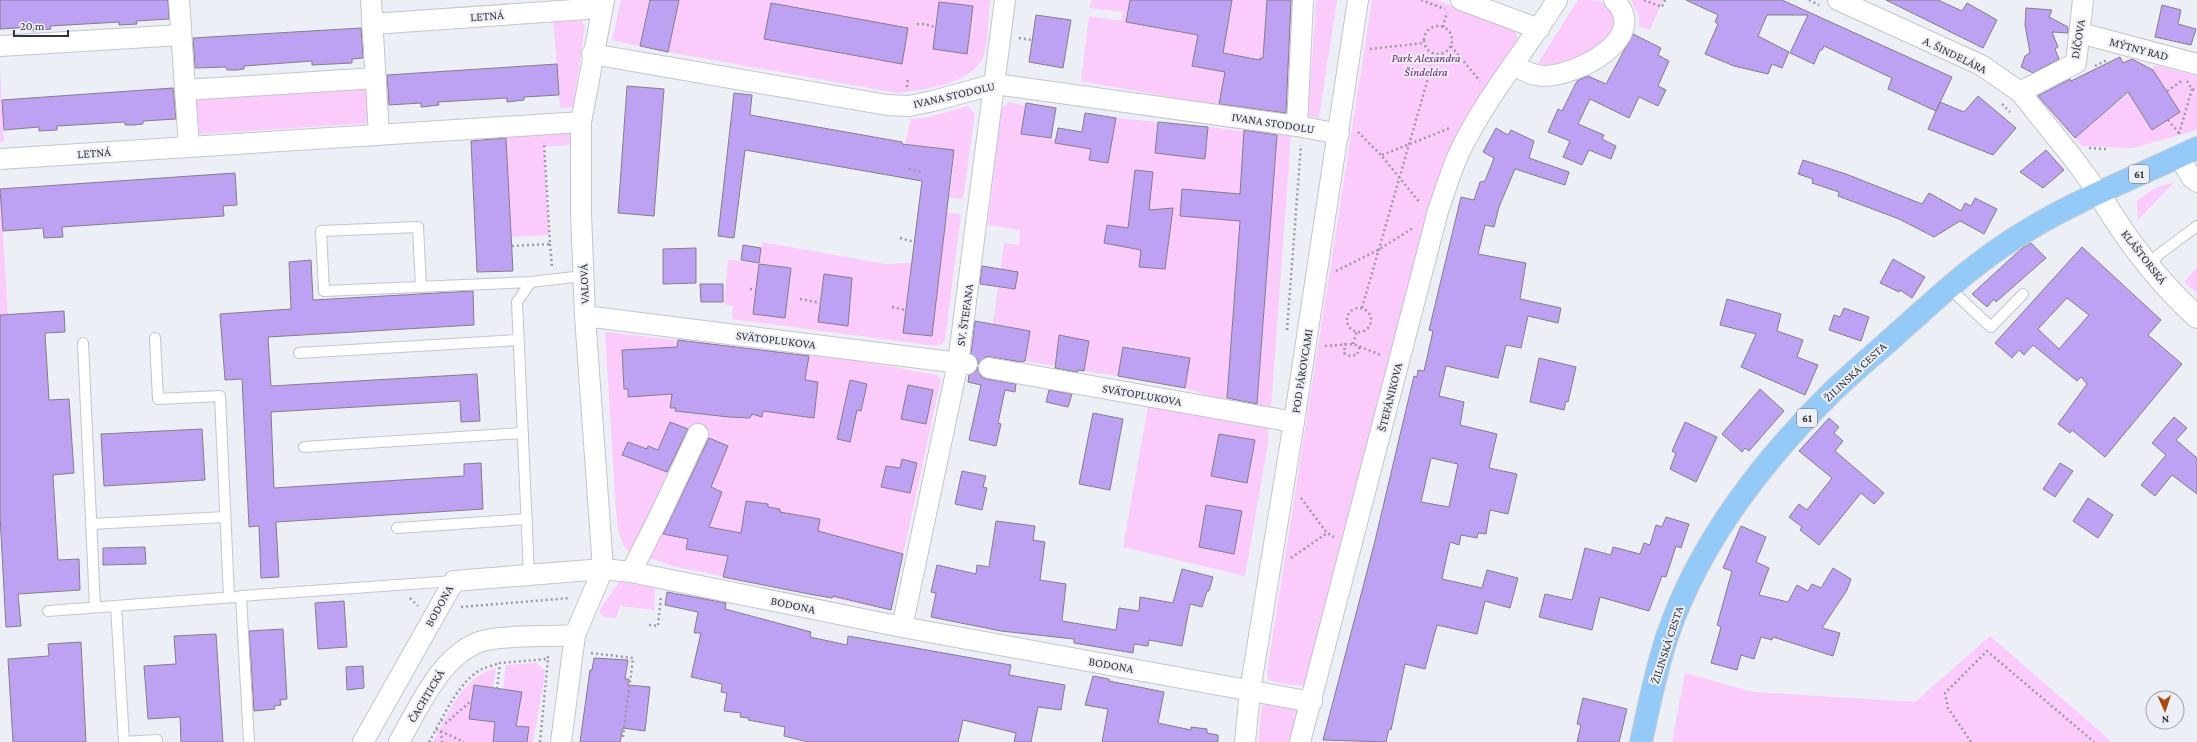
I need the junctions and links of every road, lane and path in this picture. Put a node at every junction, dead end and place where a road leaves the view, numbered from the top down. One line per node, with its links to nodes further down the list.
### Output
1 (179, 0): 22 (street)
2 (371, 0): 16 (street)
3 (1005, 0): 38 (street, SV. ŠTEFANA)
4 (1303, 0): 50 (street)
5 (1358, 0): 54 (street, POD PÁROVCAMI)
6 (1421, 0): 15 (path)
7 (1557, 0): 20 (street, ŠTEFÁNIKOVA)
8 (1614, 0): 34 (street)
9 (1644, 0): 10 (path)
10 (1665, 0)
11 (1809, 0): 13 (path)
12 (2083, 0): 21 (street, DÍČOVA)
13 (1830, 3): 43 (street, A. ŠINDELÁRA)
14 (603, 4): 16 (street, LETNÁ); 30 (street, VALOVÁ)
15 (1454, 8): 18 (path); 20 (street)
16 (372, 24): 37 (street)
17 (917, 24): 19 (path)
18 (1442, 26): 26 (path); 28 (path)
19 (935, 27)
20 (1539, 29): 34 (street, ŠTEFÁNIKOVA)
21 (2080, 33): 36 (street, MÝTNY RAD); 43 (street, DÍČOVA)
22 (181, 35): 27 (street); 40 (street)
23 (1023, 38): 24 (path)
24 (1032, 40)
25 (1370, 42): 29 (path)
26 (1424, 43): 29 (path); 31 (path)
27 (0, 46)
28 (1451, 46): 31 (path); 39 (path)
29 (1369, 49): 32 (path)
30 (592, 54): 38 (street, IVANA STODOLU); 47 (street, VALOVÁ)
31 (1435, 54): 55 (path)
32 (1368, 56)
33 (2113, 56): 35 (path)
34 (1513, 64): 138 (street, ŠTEFÁNIKOVA)
35 (2093, 67)
36 (2191, 72): 42 (path)
37 (376, 78): 40 (street); 52 (street)
38 (995, 84): 50 (street, IVANA STODOLU); 104 (street, SV. ŠTEFANA)
39 (1484, 85)
40 (185, 90): 56 (street)
41 (2197, 90): 53 (path)
42 (2167, 91)
43 (2020, 92): 66 (street, A. ŠINDELÁRA)
44 (1999, 102): 45 (path)
45 (2015, 117)
46 (2168, 120): 53 (path)
47 (581, 122): 48 (street, LETNÁ); 78 (street, VALOVÁ)
48 (543, 123): 52 (street, LETNÁ); 72 (path)
49 (1358, 124): 54 (path)
50 (1297, 126): 54 (street, IVANA STODOLU)
51 (1452, 127): 55 (path)
52 (379, 134): 56 (street, LETNÁ)
53 (2179, 134): 58 (path)
54 (1351, 135): 60 (path); 106 (street, POD PÁROVCAMI)
55 (1409, 144): 60 (path); 64 (path)
56 (189, 147): 61 (street, LETNÁ)
57 (2087, 148): 59 (path)
58 (2185, 148): 65 (street); 66 (main road, ŽILINSKÁ CESTA / 61)
59 (2106, 150)
60 (1381, 155): 64 (path)
61 (0, 159)
62 (909, 169): 63 (path)
63 (923, 173)
64 (1400, 176): 67 (path); 74 (path)
65 (2197, 182)
66 (2098, 192): 76 (street, KLÁŠTORSKÁ); 83 (main road, ŽILINSKÁ CESTA / 61)
67 (1424, 208)
68 (2197, 226): 76 (lane)
69 (1414, 227): 74 (path)
70 (900, 238): 71 (path)
71 (914, 242)
72 (550, 244): 73 (path); 79 (path)
73 (512, 246)
74 (1378, 250): 77 (path); 90 (path)
75 (1336, 264): 77 (path)
76 (2150, 267): 93 (street, KLÁŠTORSKÁ)
77 (1335, 271): 80 (path)
78 (583, 276): 79 (lane); 92 (street, VALOVÁ)
79 (558, 279): 81 (lane)
80 (1334, 279)
81 (531, 282): 82 (lane); 97 (lane)
82 (421, 287): 82 (lane)
83 (1949, 288): 86 (lane); 154 (main road, ŽILINSKÁ CESTA / 61)
84 (750, 289): 85 (path)
85 (756, 290)
86 (2023, 294)
87 (800, 299): 88 (path)
88 (821, 303)
89 (892, 307): 91 (path)
90 (1362, 308): 94 (path); 94 (path)
91 (905, 310)
92 (585, 316): 104 (street, SVÄTOPLUKOVA); 118 (street, VALOVÁ)
93 (2197, 317)
94 (1356, 331): 100 (path)
95 (154, 338): 111 (lane)
96 (1324, 339): 99 (path)
97 (518, 340): 103 (lane); 107 (lane)
98 (83, 343): 113 (lane)
99 (1345, 343): 100 (path); 101 (path)
100 (1353, 344): 101 (path)
101 (1360, 346): 102 (path)
102 (1386, 349)
103 (299, 353)
104 (963, 364): 131 (street, SV. ŠTEFANA)
105 (989, 368): 106 (street, SVÄTOPLUKOVA)
106 (1294, 422): 136 (street, POD PÁROVCAMI)
107 (523, 433): 109 (lane); 112 (lane)
108 (698, 434): 119 (street)
109 (304, 447)
110 (1298, 502): 115 (path)
111 (225, 518): 113 (lane); 125 (lane)
112 (527, 519): 114 (lane); 120 (lane)
113 (91, 524): 127 (lane)
114 (397, 528)
115 (1327, 533): 116 (path); 117 (path)
116 (1339, 540)
117 (1289, 553)
118 (603, 569): 119 (street, BODONA); 120 (street, BODONA); 132 (street)
119 (631, 572): 131 (street, BODONA)
120 (529, 575): 121 (street, BODONA)
121 (454, 581): 124 (lane); 145 (street, BODONA)
122 (661, 592): 130 (path)
123 (406, 594): 128 (path)
124 (241, 596): 125 (lane); 144 (lane)
125 (229, 597): 126 (lane)
126 (116, 606): 127 (lane); 143 (lane)
127 (95, 607): 129 (lane)
128 (420, 608)
129 (48, 611)
130 (650, 626)
131 (902, 627): 136 (street, BODONA)
132 (579, 646): 133 (path); 142 (path); 146 (street, ČACHTICKÁ); 151 (street)
133 (548, 660): 134 (path); 150 (path)
134 (500, 663): 135 (path); 139 (path)
135 (498, 689)
136 (1250, 691): 138 (street, BODONA); 152 (street, POD PÁROVCAMI)
137 (472, 701): 139 (path)
138 (1312, 702): 153 (street, ŠTEFÁNIKOVA)
139 (441, 720): 140 (path)
140 (436, 729): 141 (path); 147 (path)
141 (441, 731): 148 (path); 149 (path)
142 (623, 736)
143 (157, 742)
144 (249, 742)
145 (363, 742)
146 (399, 742)
147 (429, 742)
148 (442, 742)
149 (464, 742)
150 (540, 742)
151 (561, 742)
152 (1245, 742)
153 (1300, 742)
154 (1641, 742)
155 (1971, 742): 156 (path)
156 (2094, 742)

